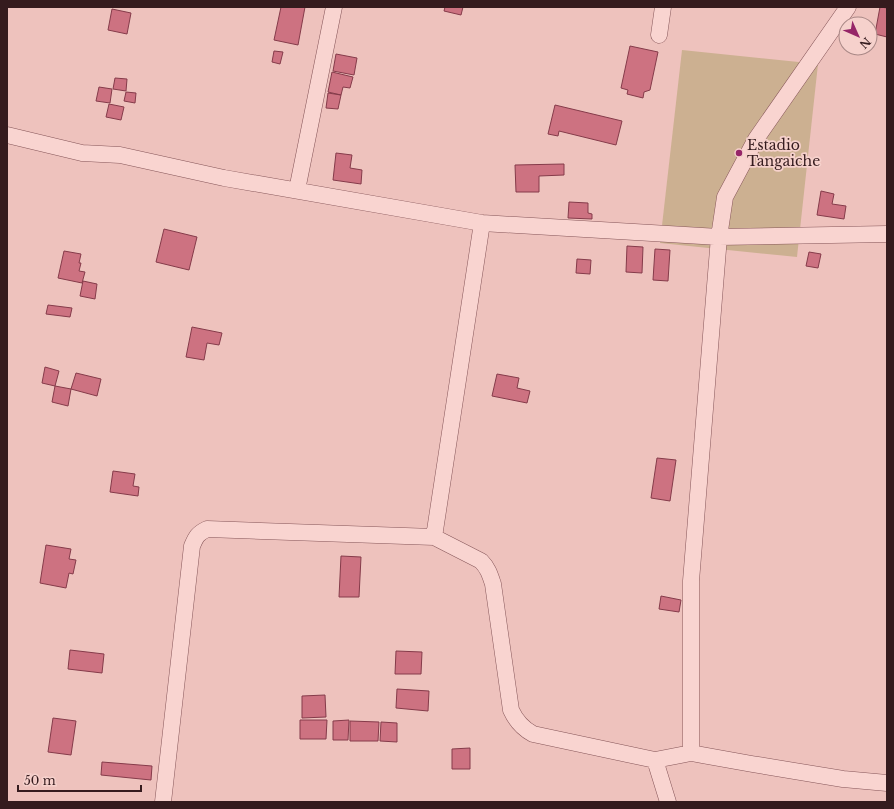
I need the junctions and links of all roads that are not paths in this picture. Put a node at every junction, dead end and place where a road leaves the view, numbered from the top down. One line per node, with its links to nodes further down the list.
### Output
1 (334, 7): 6 (street)
2 (664, 7): 4 (street)
3 (848, 7): 9 (street)
4 (659, 35)
5 (7, 135): 6 (street)
6 (297, 190): 7 (street)
7 (482, 223): 9 (street); 10 (street)
8 (887, 234): 9 (street)
9 (719, 237): 11 (street)
10 (434, 537): 12 (street); 14 (street)
11 (691, 753): 12 (street); 13 (street)
12 (655, 760): 15 (street)
13 (887, 783)
14 (163, 802)
15 (668, 802)

